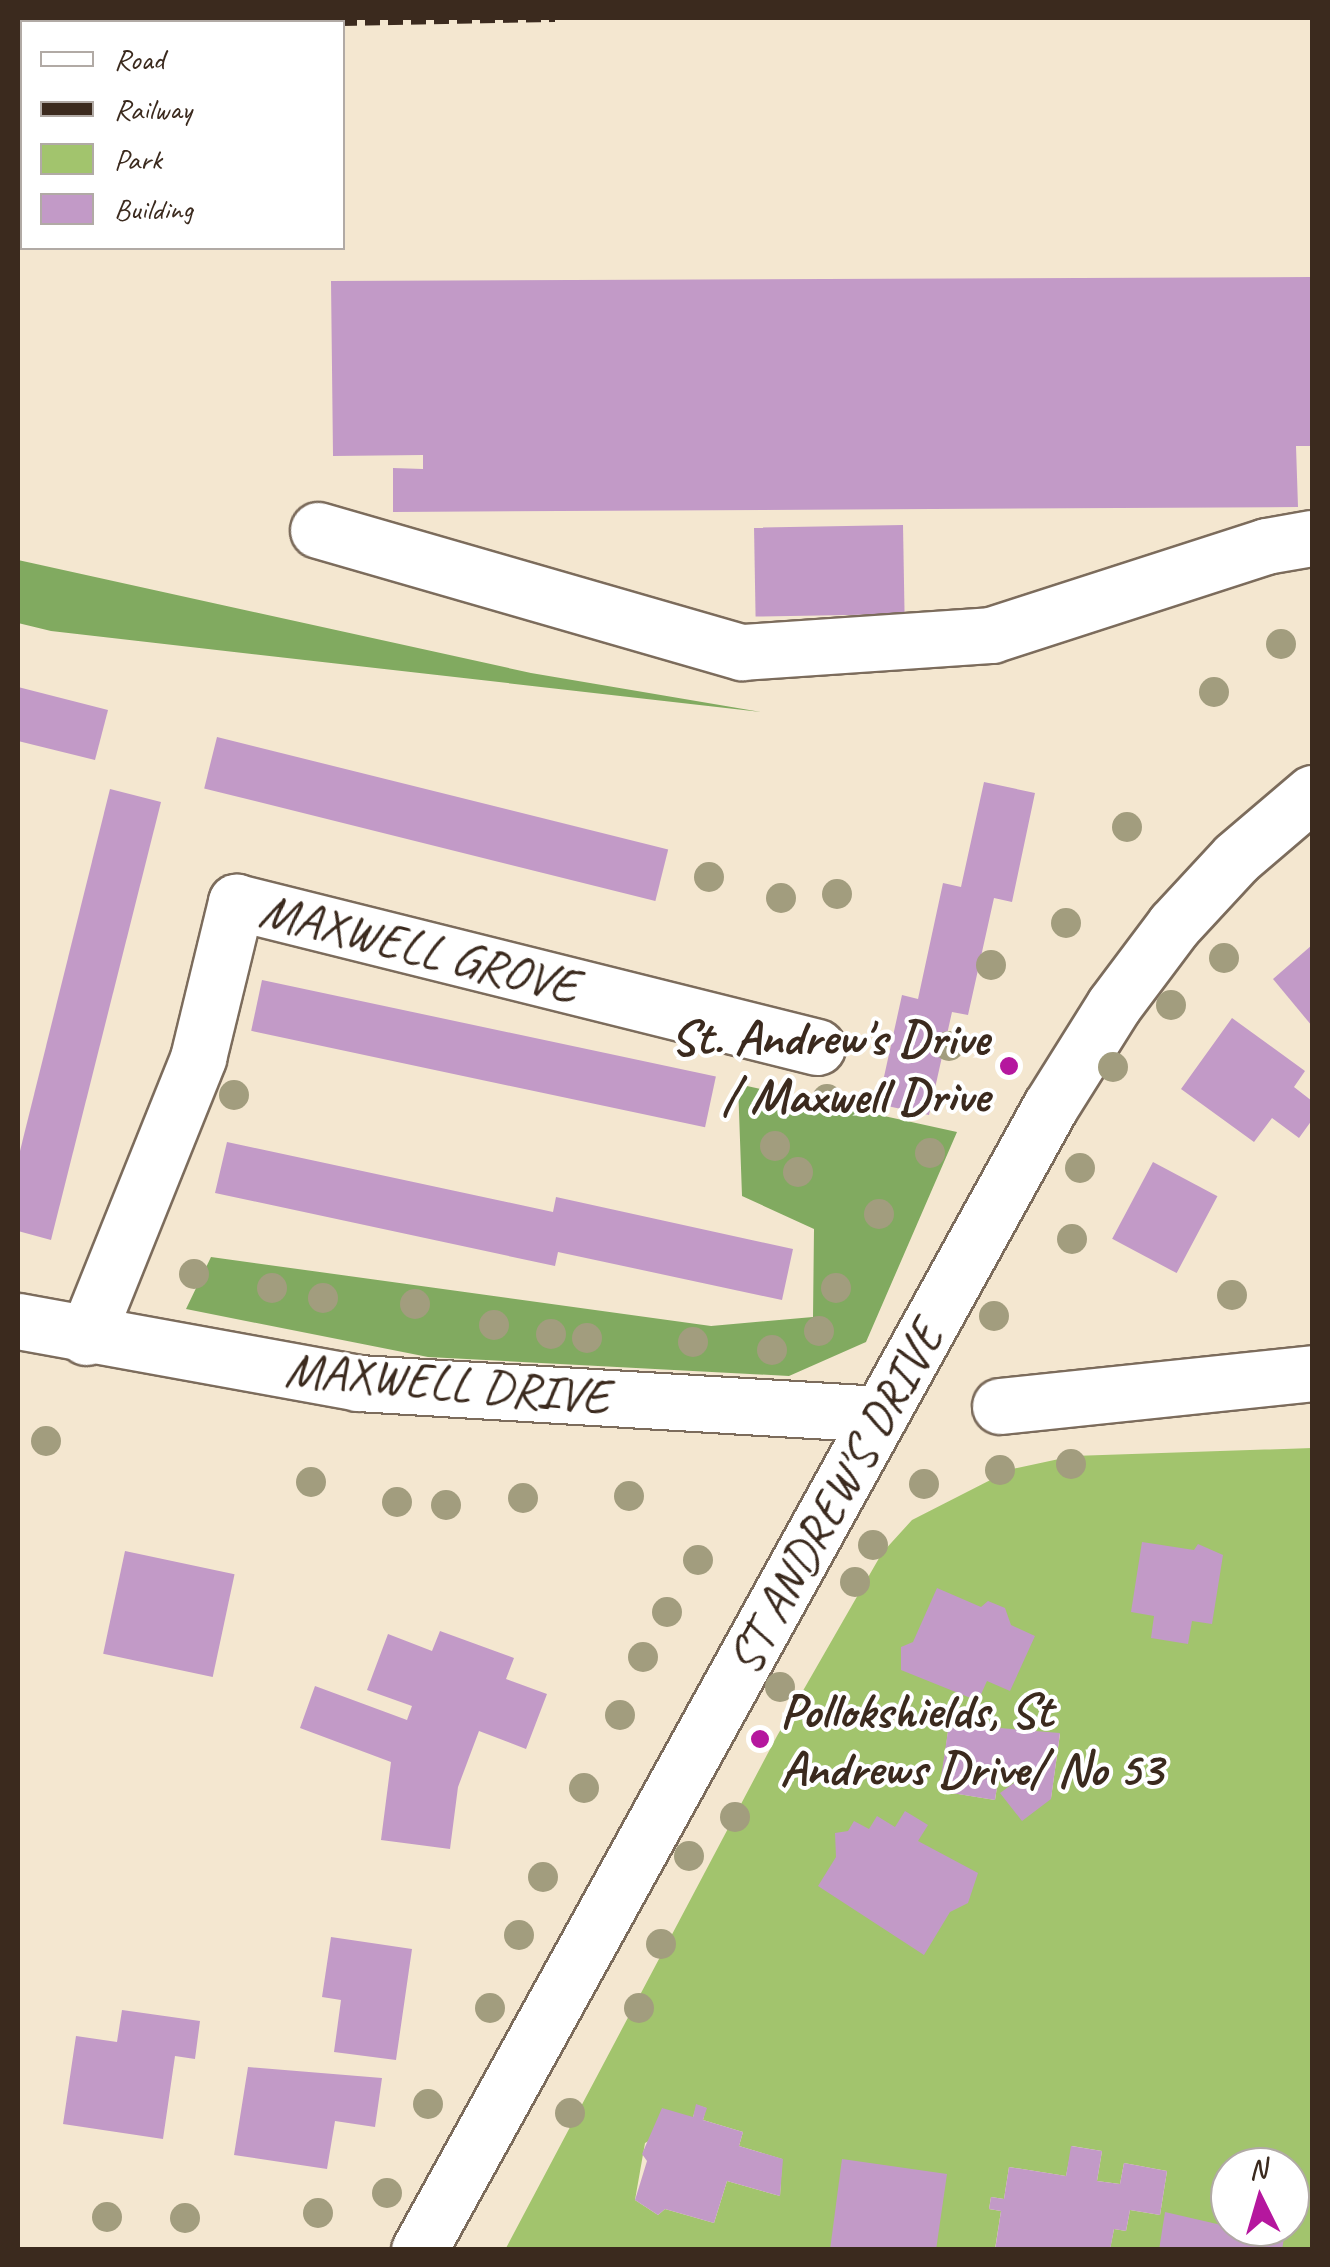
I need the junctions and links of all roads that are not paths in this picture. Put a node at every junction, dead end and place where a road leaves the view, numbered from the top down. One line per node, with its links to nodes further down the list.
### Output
1 (318, 530): 2 (street)
2 (1312, 538)
3 (1312, 792): 9 (street, ST ANDREW'S DRIVE)
4 (817, 1047): 6 (street, MAXWELL GROVE)
5 (18, 1322): 6 (street, MAXWELL DRIVE)
6 (86, 1337): 9 (street, MAXWELL DRIVE)
7 (1312, 1374): 8 (street)
8 (1000, 1406)
9 (880, 1414): 10 (street, ST ANDREW'S DRIVE)
10 (418, 2250)

